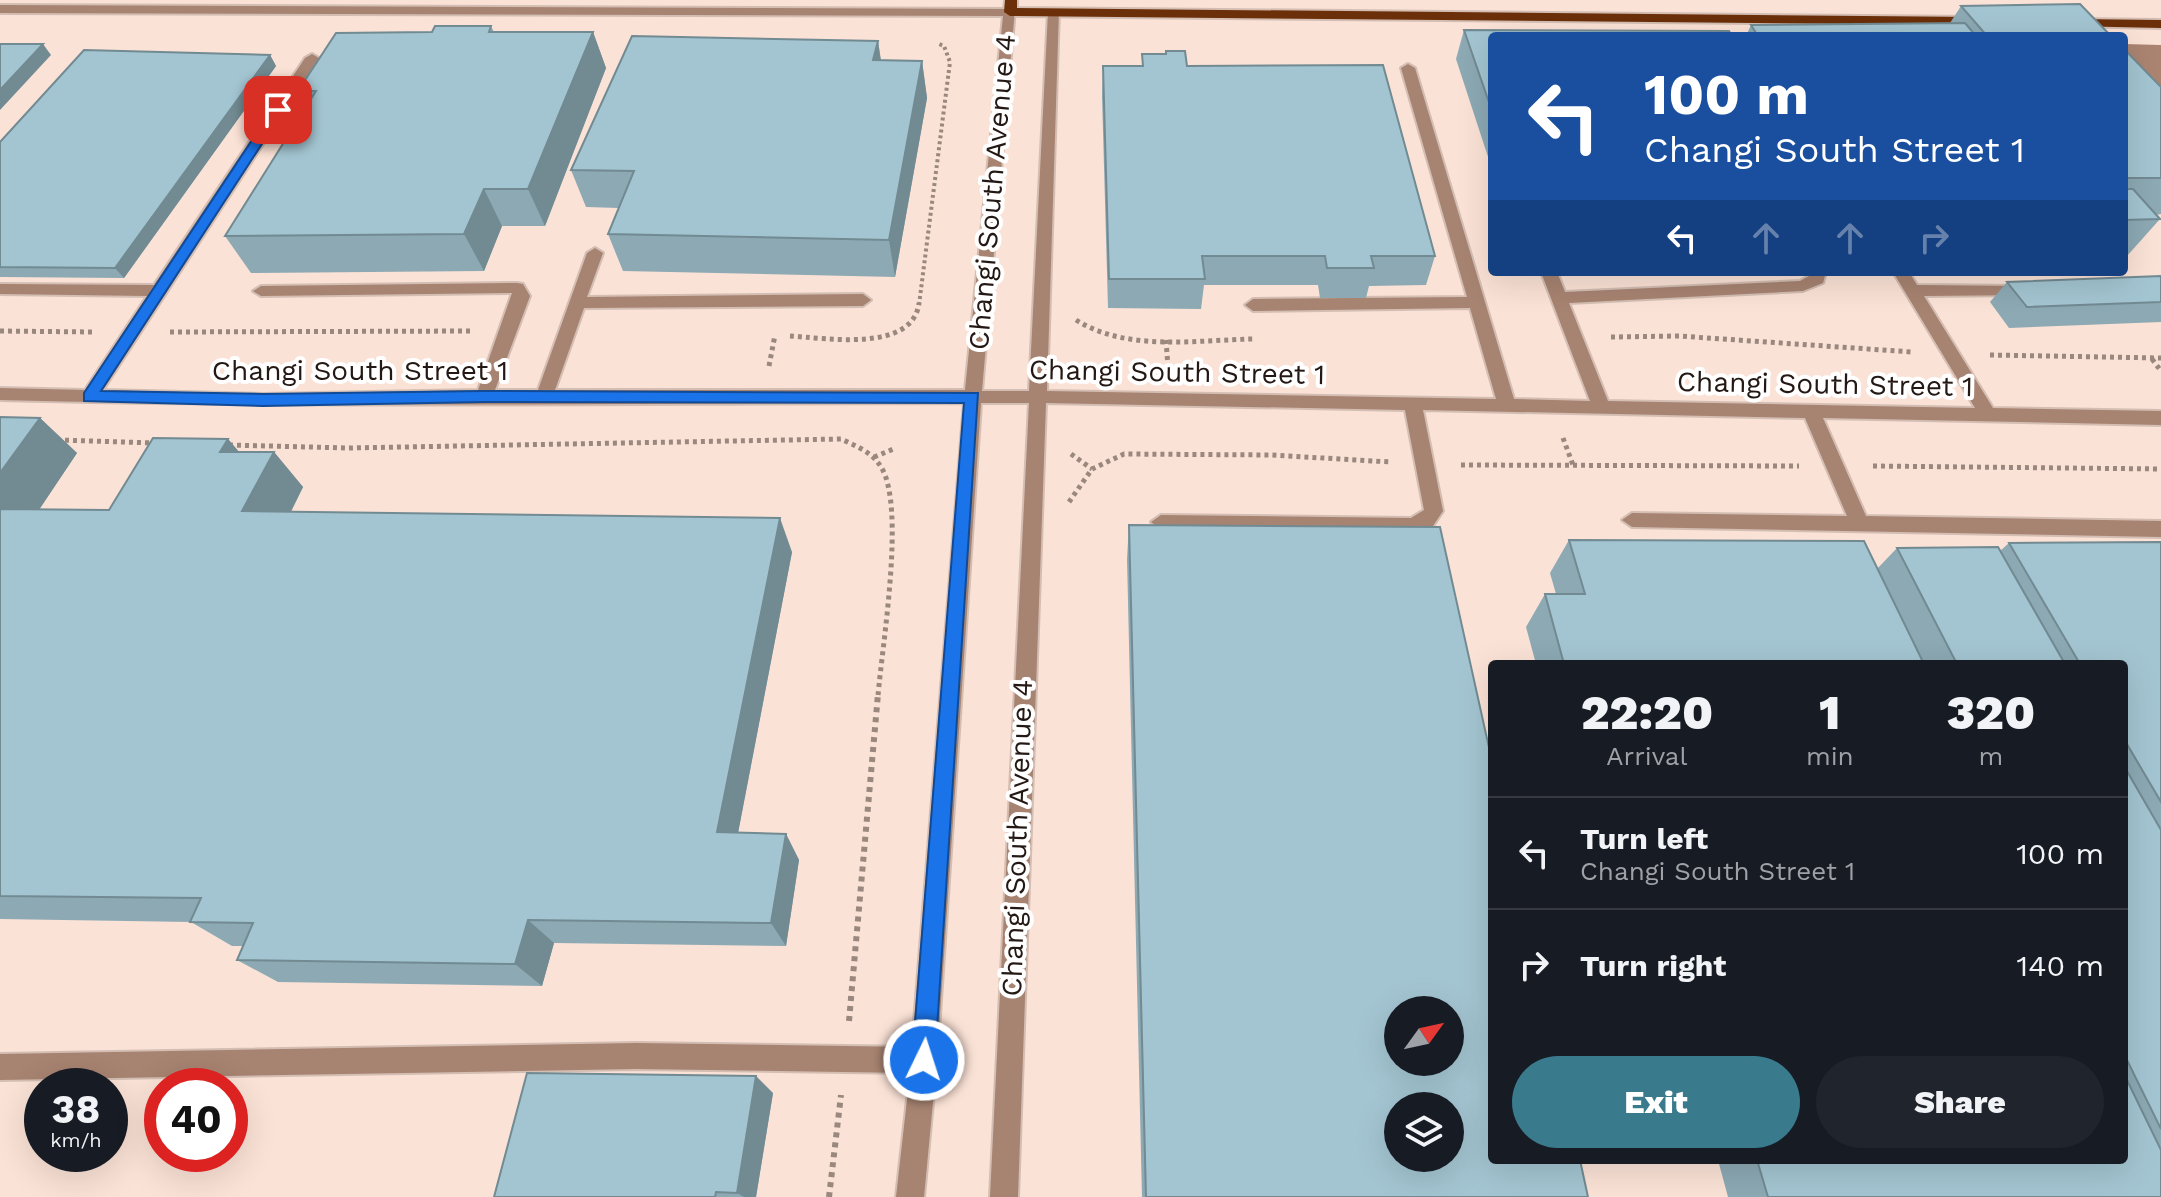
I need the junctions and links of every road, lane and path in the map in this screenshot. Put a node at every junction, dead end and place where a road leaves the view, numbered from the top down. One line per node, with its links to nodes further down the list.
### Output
1 (1010, 6): 2 (main road); 3 (street); 39 (street, Changi South Avenue 4)
2 (1054, 6): 4 (main road); 40 (street, Changi South Avenue 4)
3 (0, 9)
4 (1987, 22)
5 (2066, 23): 6 (main road)
6 (2161, 24)
7 (934, 41): 28 (path)
8 (312, 58): 16 (street)
9 (1408, 68): 21 (street)
10 (595, 253): 22 (street)
11 (1551, 276): 19 (street)
12 (1817, 276): 19 (street)
13 (1903, 276): 15 (street)
14 (0, 289): 16 (street)
15 (1912, 290): 18 (street); 31 (street)
16 (159, 291): 27 (street)
17 (261, 291): 25 (street)
18 (2046, 291)
19 (1559, 298): 29 (street)
20 (863, 300): 22 (street)
21 (1474, 302): 23 (street); 42 (street)
22 (577, 303): 38 (street)
23 (1253, 305)
24 (1073, 313): 30 (path)
25 (509, 330): 27 (path); 36 (street)
26 (0, 331): 27 (path)
27 (132, 333): 37 (street)
28 (759, 335)
29 (1575, 337): 31 (path); 43 (street)
30 (1257, 339)
31 (1951, 355): 32 (path); 45 (street)
32 (2151, 358): 33 (path); 34 (path)
33 (2161, 358)
34 (2161, 371)
35 (0, 394): 37 (street, Changi South Street 1)
36 (484, 396): 37 (street, Changi South Street 1); 38 (street, Changi South Street 1)
37 (89, 397)
38 (544, 397): 39 (street, Changi South Street 1)
39 (973, 397): 40 (street, Changi South Street 1); 63 (street, Changi South Avenue 4)
40 (1036, 397): 41 (street, Changi South Street 1); 67 (street, Changi South Avenue 4)
41 (1413, 405): 42 (street, Changi South Street 1); 53 (street)
42 (1507, 407): 43 (street, Changi South Street 1)
43 (1602, 408): 44 (street, Changi South Street 1)
44 (1811, 412): 45 (street, Changi South Street 1); 54 (street)
45 (1988, 415): 46 (street, Changi South Street 1)
46 (2161, 418)
47 (47, 440): 48 (path)
48 (158, 443)
49 (221, 445): 52 (path)
50 (1060, 446): 55 (path)
51 (896, 448): 52 (path)
52 (874, 457): 62 (path)
53 (1424, 465): 54 (path); 55 (path); 59 (street)
54 (1835, 466): 56 (path); 60 (street)
55 (1092, 469): 57 (path)
56 (2161, 469)
57 (1064, 511)
58 (1632, 520): 60 (street)
59 (1161, 522)
60 (1859, 523): 61 (street)
61 (2161, 529)
62 (845, 1058): 63 (street); 64 (street); 65 (path)
63 (924, 1060): 66 (street, Changi South Avenue 4)
64 (0, 1067)
65 (829, 1197)
66 (910, 1197)
67 (1004, 1197)

